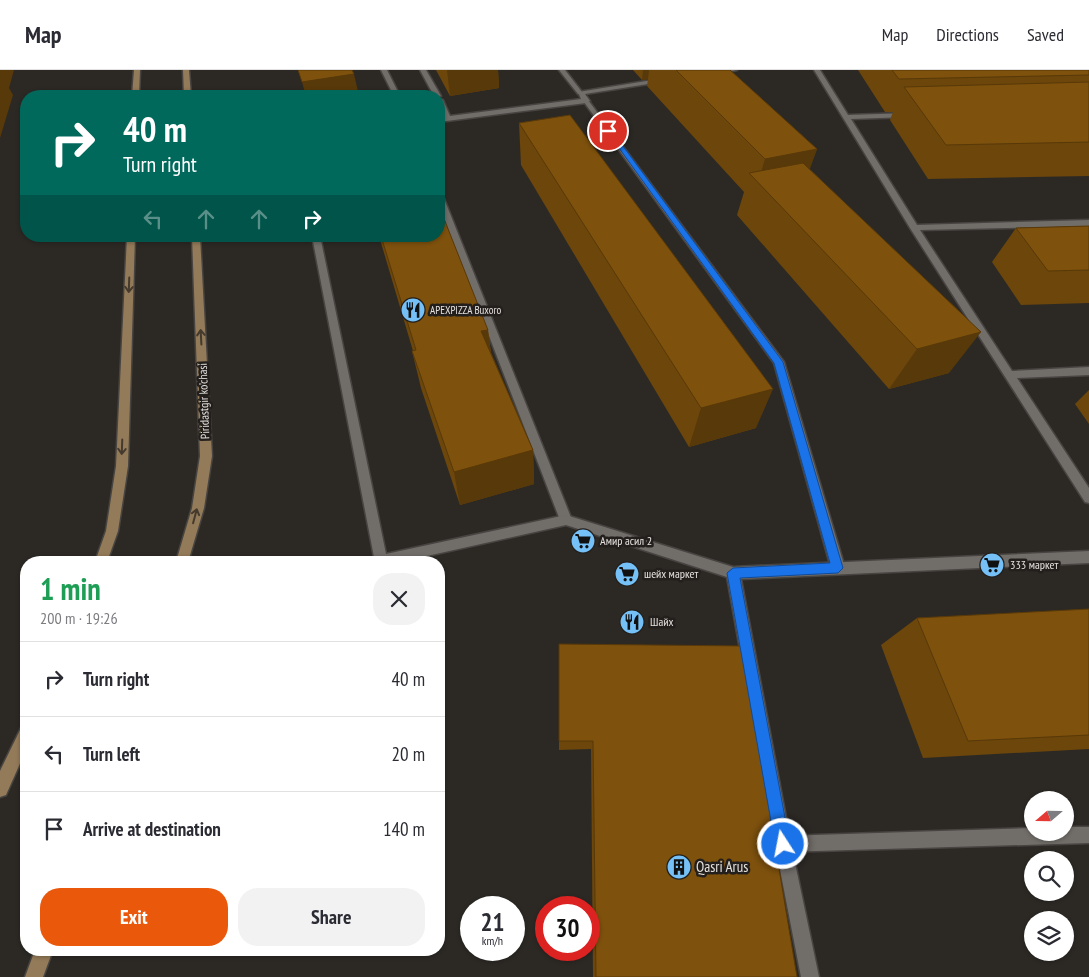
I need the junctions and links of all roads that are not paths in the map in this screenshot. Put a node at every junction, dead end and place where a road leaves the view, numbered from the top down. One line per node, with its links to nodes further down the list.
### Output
1 (137, 70): 10 (main road)
2 (186, 70): 11 (main road)
3 (384, 70): 12 (street)
4 (423, 70): 13 (street)
5 (562, 70): 14 (street)
6 (734, 70): 8 (street)
7 (817, 70): 17 (street)
8 (706, 74)
9 (678, 78): 14 (street)
10 (136, 90)
11 (188, 90)
12 (394, 90)
13 (434, 90)
14 (583, 97): 19 (street); 35 (street)
15 (445, 113): 19 (street)
16 (915, 115): 17 (street)
17 (847, 117): 22 (street)
18 (445, 119): 19 (street)
19 (448, 119)
20 (445, 211): 29 (street)
21 (1089, 223): 22 (street)
22 (914, 228): 27 (street)
23 (131, 242): 30 (main road, one-way to 30)
24 (196, 242): 31 (main road, Piridastgir ko'chasi, one-way to 24)
25 (317, 242): 32 (street)
26 (1089, 371): 27 (street)
27 (1010, 375): 28 (street)
28 (1089, 498)
29 (566, 520): 33 (street); 36 (street)
30 (103, 556)
31 (184, 556)
32 (378, 556)
33 (406, 556)
34 (1089, 557): 35 (street)
35 (838, 568): 36 (street)
36 (733, 573): 40 (street)
37 (20, 746): 38 (main road)
38 (0, 790)
39 (1089, 835): 40 (street)
40 (783, 844): 43 (street)
41 (42, 956): 42 (main road)
42 (34, 977)
43 (810, 977)

